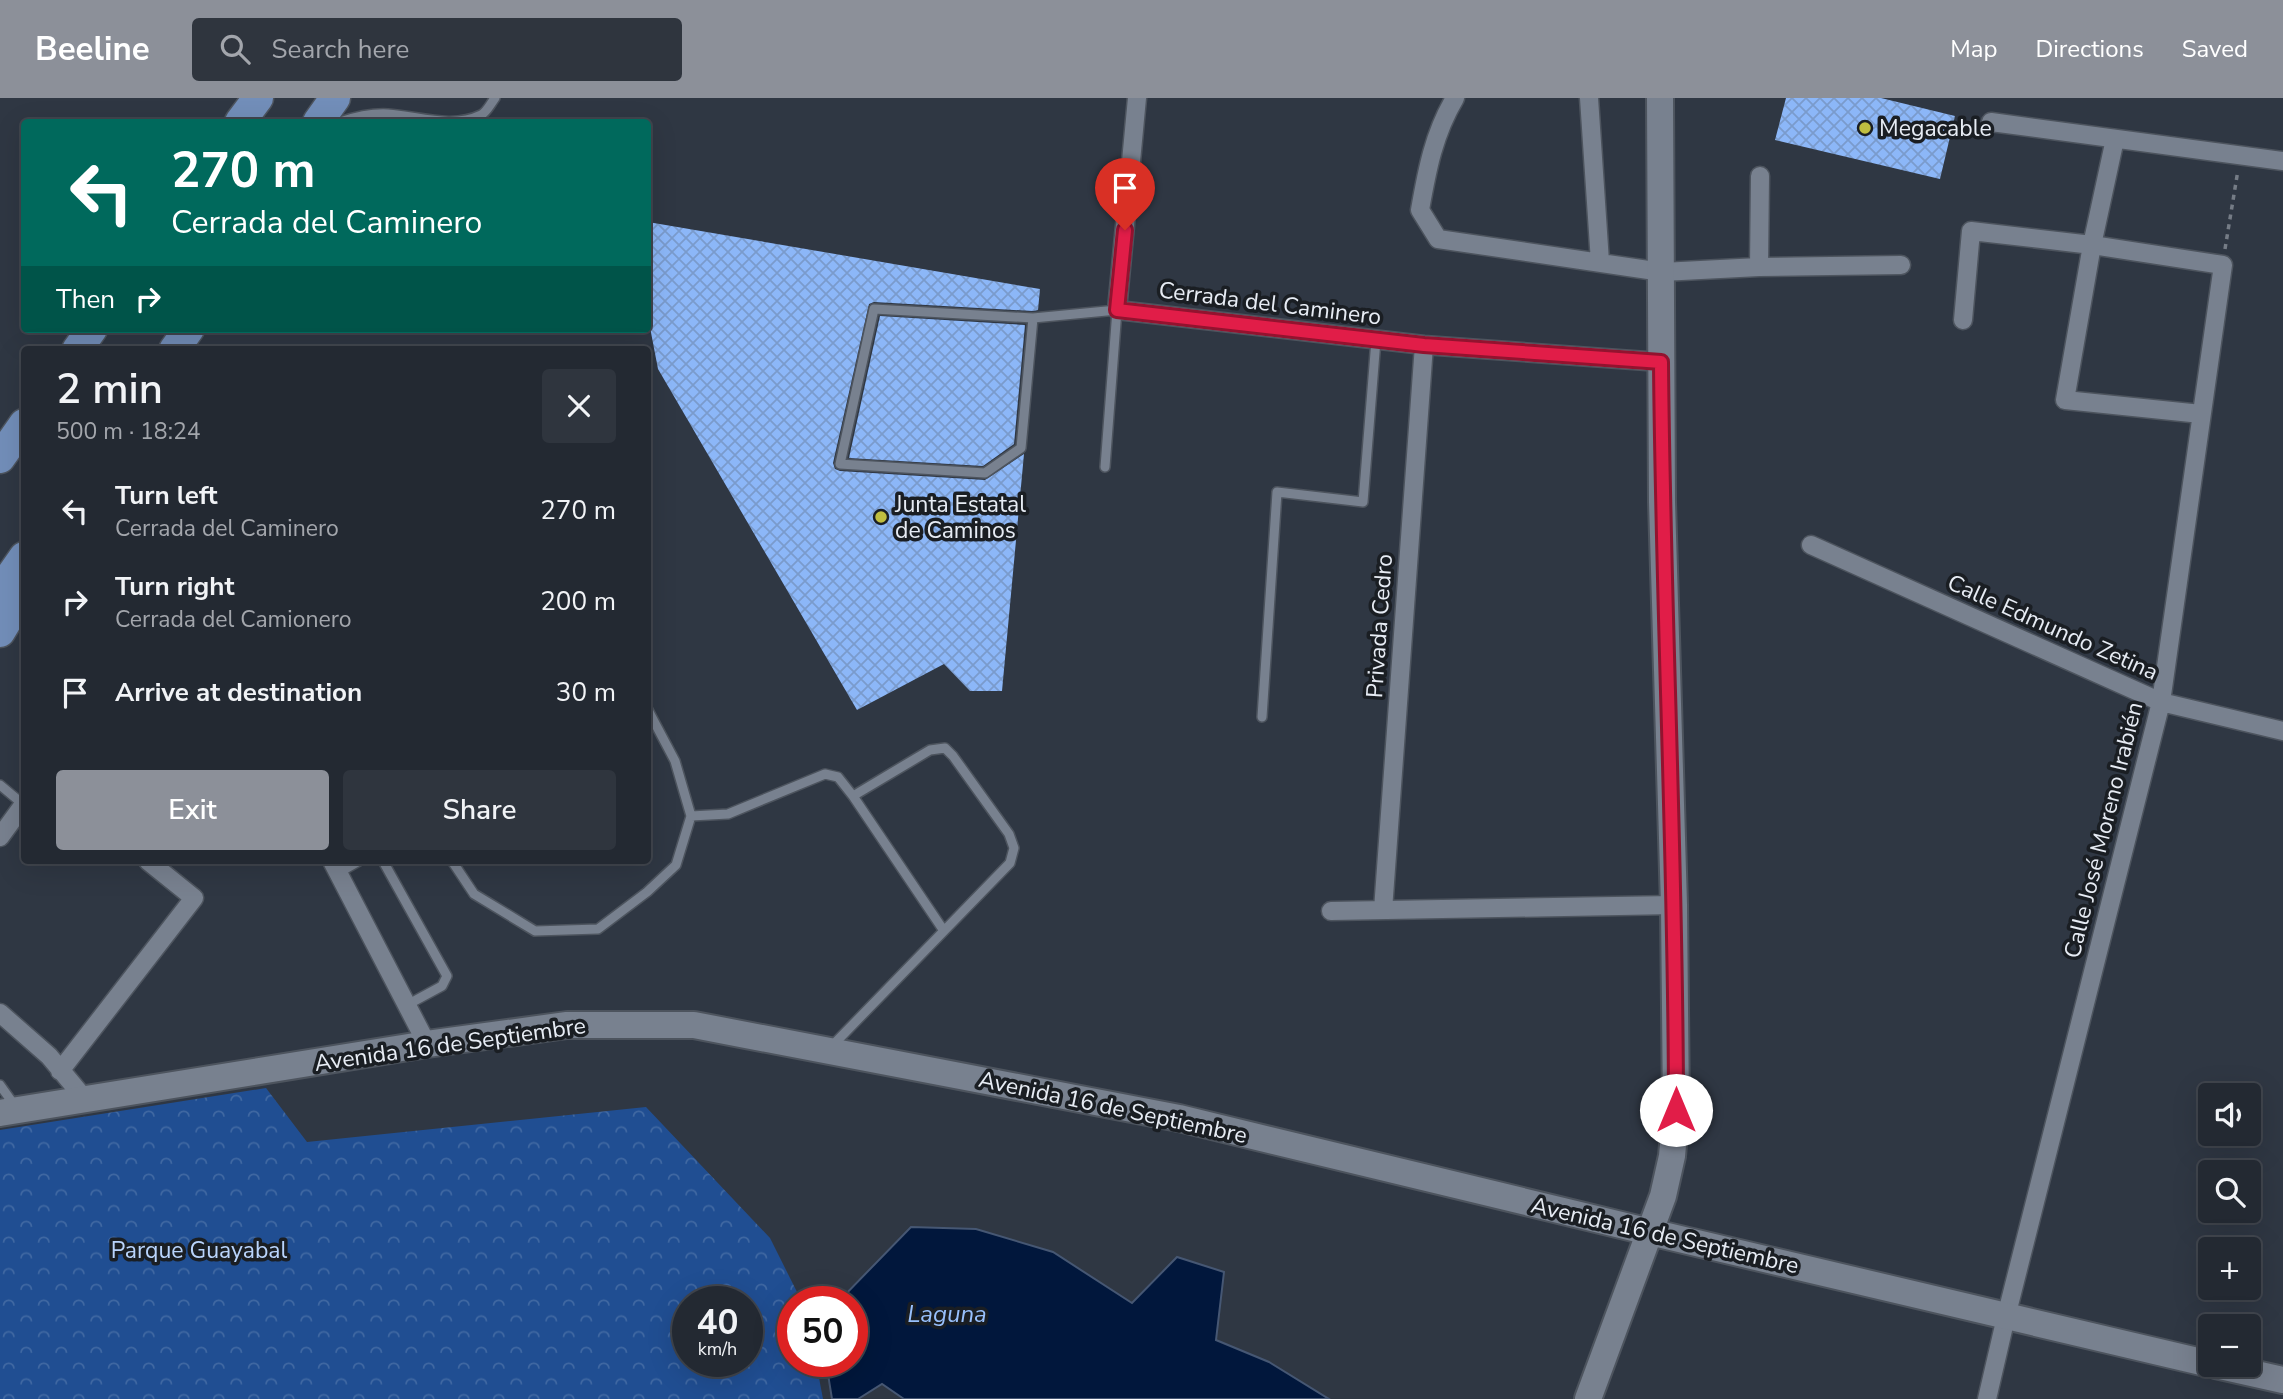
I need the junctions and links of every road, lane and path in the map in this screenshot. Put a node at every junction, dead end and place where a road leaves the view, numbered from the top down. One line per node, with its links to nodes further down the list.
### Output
1 (258, 98): 8 (main road)
2 (335, 98): 9 (main road)
3 (495, 98): 12 (lane)
4 (1137, 98): 24 (street)
5 (1455, 98): 19 (street)
6 (1590, 98): 19 (street)
7 (1660, 98): 23 (main road)
8 (242, 119)
9 (320, 119)
10 (348, 119): 11 (lane)
11 (421, 119)
12 (464, 119)
13 (1991, 122): 14 (street)
14 (2115, 139): 15 (street); 18 (street)
15 (2240, 156): 16 (street); 21 (path)
16 (2283, 161)
17 (1760, 176): 22 (street)
18 (2092, 245): 21 (street); 26 (street); 30 (street)
19 (1600, 262): 23 (street)
20 (1901, 265): 22 (street)
21 (2223, 265): 30 (street, Calle José Moreno Irabién)
22 (1759, 267): 23 (street)
23 (1662, 272): 29 (main road)
24 (1117, 310): 25 (lane, Cerrada del Caminero); 27 (street, Cerrada del Caminero); 33 (lane)
25 (1033, 318): 25 (lane, Cerrada del Caminero)
26 (1963, 320)
27 (1376, 340): 28 (street, Cerrada del Caminero); 41 (lane)
28 (1424, 345): 29 (street, Cerrada del Caminero); 54 (street, Privada Cedro)
29 (1661, 362): 53 (main road)
30 (2201, 414): 39 (street, Calle José Moreno Irabién)
31 (21, 428): 32 (main road)
32 (0, 458)
33 (1105, 467)
34 (1811, 545): 39 (street, Calle Edmundo Zetina)
35 (21, 561): 36 (main road)
36 (0, 591)
37 (21, 597): 38 (main road)
38 (0, 632)
39 (2161, 702): 42 (street, Calle Edmundo Zetina); 66 (street, Calle José Moreno Irabién)
40 (651, 716): 47 (lane)
41 (1262, 717)
42 (2283, 731)
43 (0, 785): 45 (lane)
44 (853, 796): 47 (lane); 56 (lane); 56 (lane)
45 (21, 802)
46 (21, 808): 48 (street)
47 (691, 816): 51 (lane)
48 (0, 837)
49 (152, 864): 61 (street)
50 (385, 864): 57 (lane)
51 (454, 864)
52 (335, 867): 57 (street)
53 (1674, 905): 54 (street); 65 (main road)
54 (1383, 910): 55 (street)
55 (1331, 911)
56 (944, 931): 60 (lane)
57 (407, 1005): 59 (street)
58 (0, 1013): 61 (street)
59 (427, 1044): 60 (main road, Avenida 16 de Septiembre); 63 (main road, Avenida 16 de Septiembre)
60 (827, 1050): 65 (main road, Avenida 16 de Septiembre)
61 (60, 1071): 63 (street)
62 (0, 1085): 64 (lane)
63 (84, 1098): 64 (main road, Avenida 16 de Septiembre)
64 (9, 1111)
65 (1650, 1232): 66 (main road, Avenida 16 de Septiembre); 70 (main road)
66 (2006, 1317): 67 (main road, Avenida 16 de Septiembre); 71 (street, Calle José Moreno Irabién)
67 (2198, 1361)
68 (2261, 1375): 69 (main road)
69 (2283, 1380)
70 (1588, 1399)
71 (1987, 1399)

